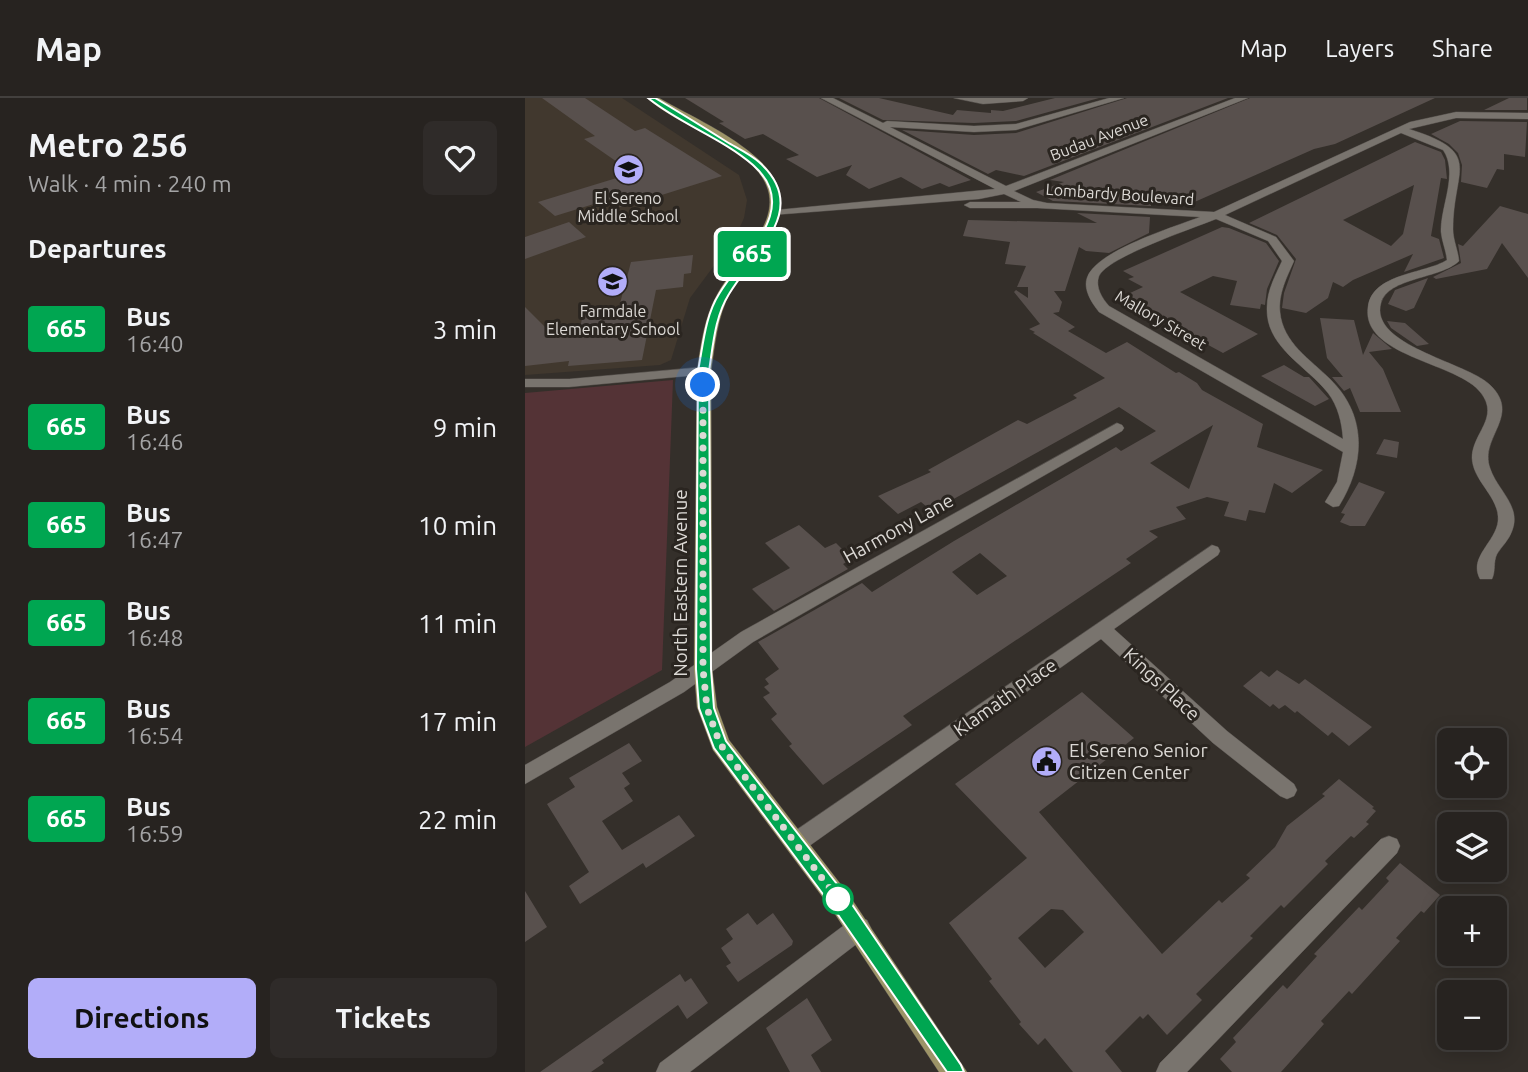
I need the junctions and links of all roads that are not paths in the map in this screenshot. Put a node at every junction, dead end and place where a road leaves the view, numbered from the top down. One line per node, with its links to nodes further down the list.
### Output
1 (652, 98): 13 (main road)
2 (826, 98): 8 (street, Lombardy Boulevard)
3 (959, 98): 4 (street)
4 (1023, 98)
5 (1119, 98): 8 (street)
6 (1243, 98): 10 (street, Budau Avenue)
7 (1528, 116): 9 (street, Lombardy Boulevard)
8 (880, 124): 10 (street, Lombardy Boulevard)
9 (1401, 130): 14 (street, Lombardy Boulevard); 21 (street)
10 (1006, 190): 11 (street); 12 (street, Lombardy Boulevard)
11 (915, 202): 12 (street); 13 (street)
12 (1047, 206): 14 (street, Lombardy Boulevard)
13 (776, 213): 15 (main road, North Eastern Avenue)
14 (1216, 215): 18 (street); 18 (street, Mallory Street)
15 (704, 371): 16 (street); 23 (main road, North Eastern Avenue)
16 (525, 383)
17 (1118, 428): 23 (street, Harmony Lane)
18 (1352, 450): 19 (street)
19 (1333, 502)
20 (1212, 551): 22 (street, Klamath Place)
21 (1486, 575)
22 (1103, 629): 25 (street, Kings Place); 26 (street, Klamath Place)
23 (703, 669): 24 (street, Harmony Lane); 26 (main road, North Eastern Avenue)
24 (525, 775)
25 (1287, 790)
26 (797, 842): 28 (main road, North Eastern Avenue)
27 (1389, 846): 31 (street)
28 (859, 928): 29 (street); 30 (main road, North Eastern Avenue)
29 (669, 1072)
30 (954, 1072)
31 (1168, 1072)

